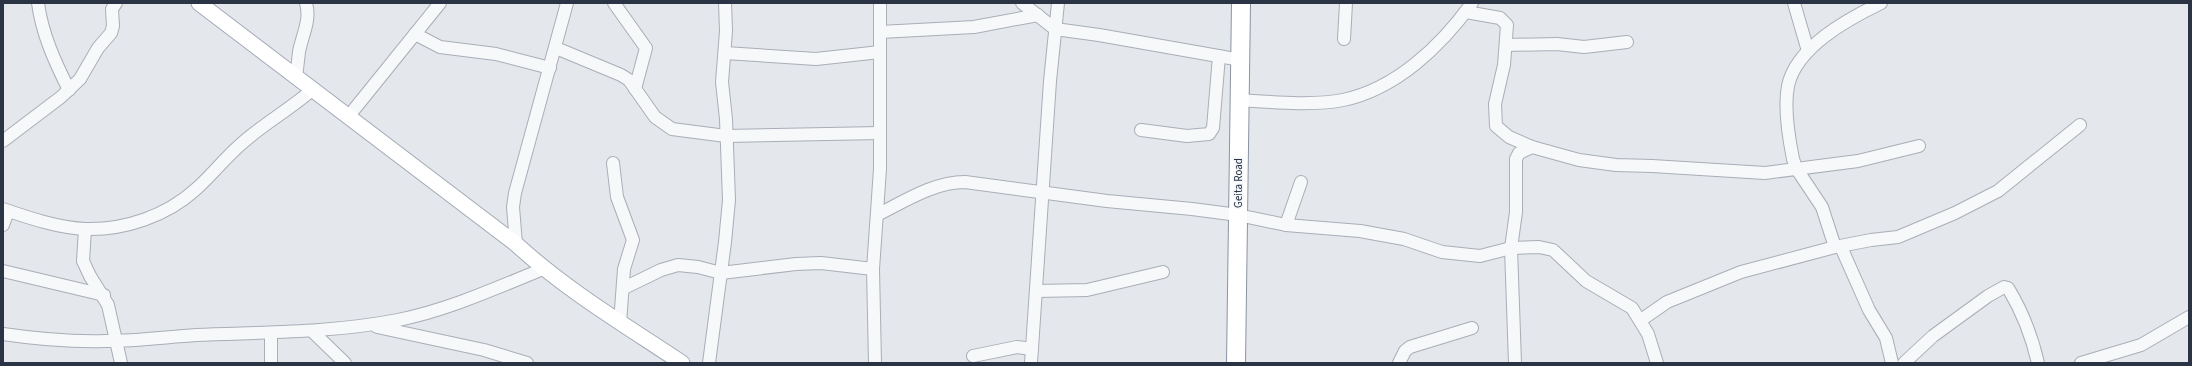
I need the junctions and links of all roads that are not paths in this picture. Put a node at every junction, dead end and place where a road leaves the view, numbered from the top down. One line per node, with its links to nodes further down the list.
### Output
1 (38, 3): 33 (street)
2 (116, 3): 33 (street)
3 (199, 3): 31 (main road)
4 (306, 3): 31 (street)
5 (440, 3): 20 (street)
6 (568, 3): 24 (street)
7 (614, 3): 32 (street)
8 (725, 3): 27 (street)
9 (880, 3): 19 (street)
10 (1022, 3): 17 (street)
11 (1058, 3): 18 (street)
12 (1241, 3): 29 (highway, Geita Road)
13 (1346, 3): 21 (street)
14 (1794, 3): 25 (street)
15 (1880, 3): 25 (street)
16 (1469, 7): 23 (street); 35 (street)
17 (1038, 15): 18 (street); 19 (street)
18 (1055, 29): 28 (street); 47 (street)
19 (880, 32): 26 (street)
20 (415, 34): 30 (street); 36 (street)
21 (1344, 39)
22 (1627, 42): 23 (street)
23 (1506, 45): 43 (street)
24 (556, 48): 30 (street); 32 (street)
25 (1808, 51): 45 (street)
26 (880, 52): 27 (street); 39 (street)
27 (725, 53): 40 (street)
28 (1219, 56): 29 (street); 38 (street)
29 (1241, 60): 35 (highway, Geita Road)
30 (550, 68): 54 (street)
31 (296, 78): 34 (main road)
32 (635, 89): 40 (street)
33 (69, 90): 41 (street)
34 (312, 90): 36 (main road); 53 (street)
35 (1239, 100): 50 (highway, Geita Road)
36 (348, 117): 54 (main road)
37 (2080, 125): 55 (street)
38 (1141, 130)
39 (880, 133): 40 (street); 49 (street)
40 (726, 136): 61 (street)
41 (3, 141)
42 (1919, 146): 45 (street)
43 (1532, 147): 45 (street); 56 (street)
44 (613, 163): 62 (street)
45 (1796, 168): 55 (street)
46 (1301, 182): 52 (street)
47 (1043, 192): 49 (street); 50 (street); 63 (street)
48 (6, 210): 51 (street); 53 (street)
49 (877, 215): 58 (street)
50 (1238, 215): 52 (street); 85 (highway, Geita Road)
51 (3, 225)
52 (1286, 225): 56 (street)
53 (85, 229): 64 (street)
54 (516, 244): 57 (main road)
55 (1838, 247): 66 (street); 89 (street)
56 (1511, 248): 66 (street); 87 (street)
57 (543, 268): 67 (main road); 68 (street)
58 (872, 268): 61 (street); 83 (street)
59 (3, 271): 64 (street)
60 (1163, 272): 63 (street)
61 (721, 273): 62 (street); 82 (street)
62 (624, 288): 67 (street)
63 (1036, 291): 74 (street)
64 (104, 295): 73 (street)
65 (2189, 317): 92 (street)
66 (1641, 320): 88 (street)
67 (620, 323): 81 (main road)
68 (366, 325): 70 (street); 76 (street)
69 (1472, 328): 86 (street)
70 (312, 330): 71 (street); 79 (street)
71 (270, 333): 73 (street); 78 (street)
72 (3, 334): 73 (street)
73 (118, 341): 77 (street)
74 (1032, 349): 75 (street); 84 (street)
75 (973, 356)
76 (509, 360): 80 (street)
77 (122, 363)
78 (271, 363)
79 (344, 363)
80 (527, 363)
81 (682, 363)
82 (709, 363)
83 (875, 363)
84 (1031, 363)
85 (1236, 363)
86 (1399, 363)
87 (1515, 363)
88 (1657, 363)
89 (1892, 363)
90 (1904, 363): 91 (street)
91 (2038, 363)
92 (2081, 363)

